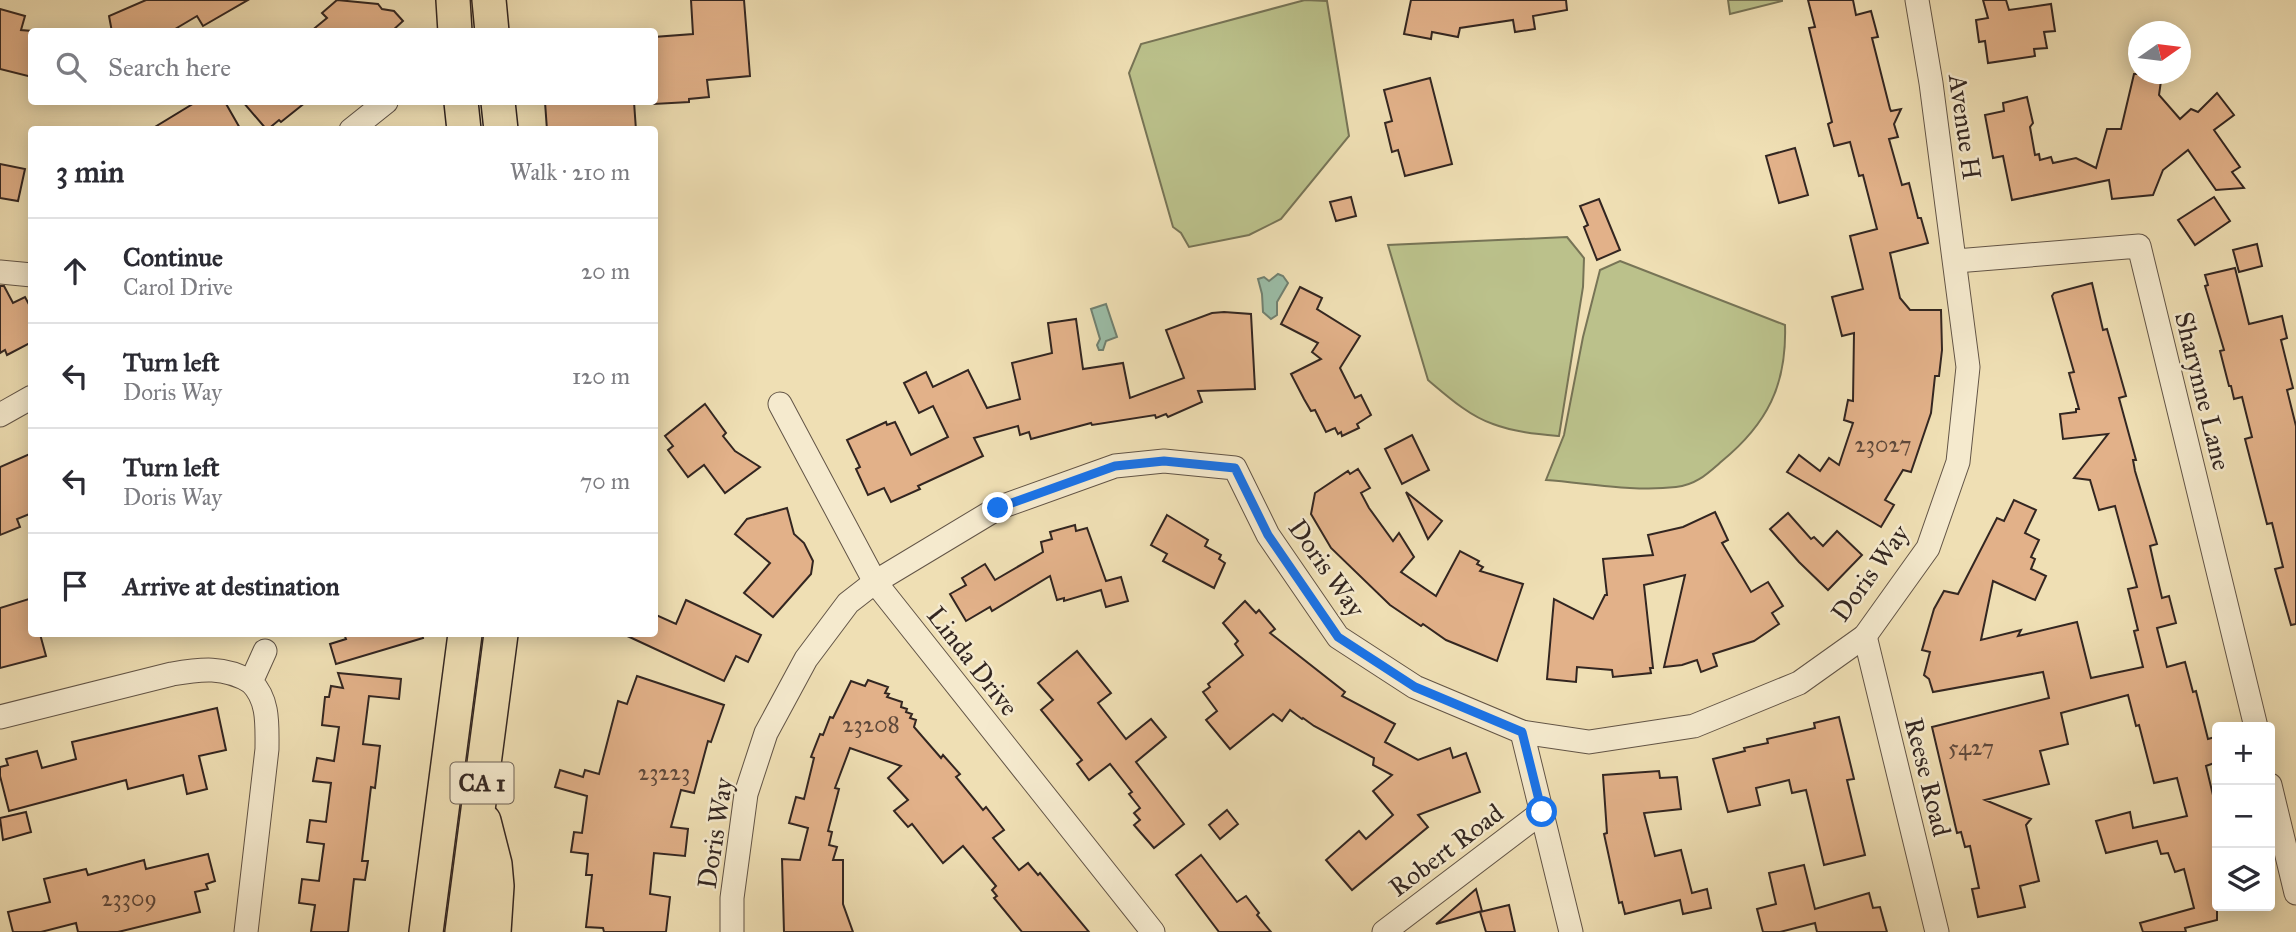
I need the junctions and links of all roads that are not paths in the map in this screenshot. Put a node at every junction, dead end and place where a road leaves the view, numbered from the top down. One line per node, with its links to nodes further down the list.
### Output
1 (453, 0): 4 (highway)
2 (489, 0): 5 (highway)
3 (1917, 0): 12 (street, Avenue H)
4 (455, 28)
5 (492, 28)
6 (382, 105): 9 (street)
7 (461, 105): 10 (highway)
8 (498, 105): 11 (highway)
9 (356, 126)
10 (464, 126)
11 (500, 126)
12 (1956, 261): 19 (street, Doris Way); 25 (street, Sharynne Lane)
13 (0, 272): 14 (street)
14 (28, 275)
15 (28, 399): 17 (street)
16 (780, 404): 18 (street, Linda Drive)
17 (0, 415)
18 (875, 582): 26 (street, Doris Way); 35 (street, Doris Way); 36 (street, Linda Drive)
19 (1865, 636): 26 (street, Doris Way); 39 (street, Reese Road)
20 (465, 637): 32 (highway, CA 1)
21 (501, 637): 27 (highway, CA 1)
22 (265, 651): 23 (street)
23 (251, 682): 24 (street); 31 (street)
24 (0, 717)
25 (2255, 722)
26 (1522, 732): 29 (street)
27 (479, 801): 33 (highway, CA 1); 34 (highway)
28 (2275, 806): 30 (street)
29 (1542, 812): 37 (street, Robert Road); 38 (street)
30 (2296, 893)
31 (246, 932)
32 (426, 932)
33 (462, 932)
34 (494, 932)
35 (732, 932)
36 (1153, 932)
37 (1384, 932)
38 (1571, 932)
39 (1937, 932)

